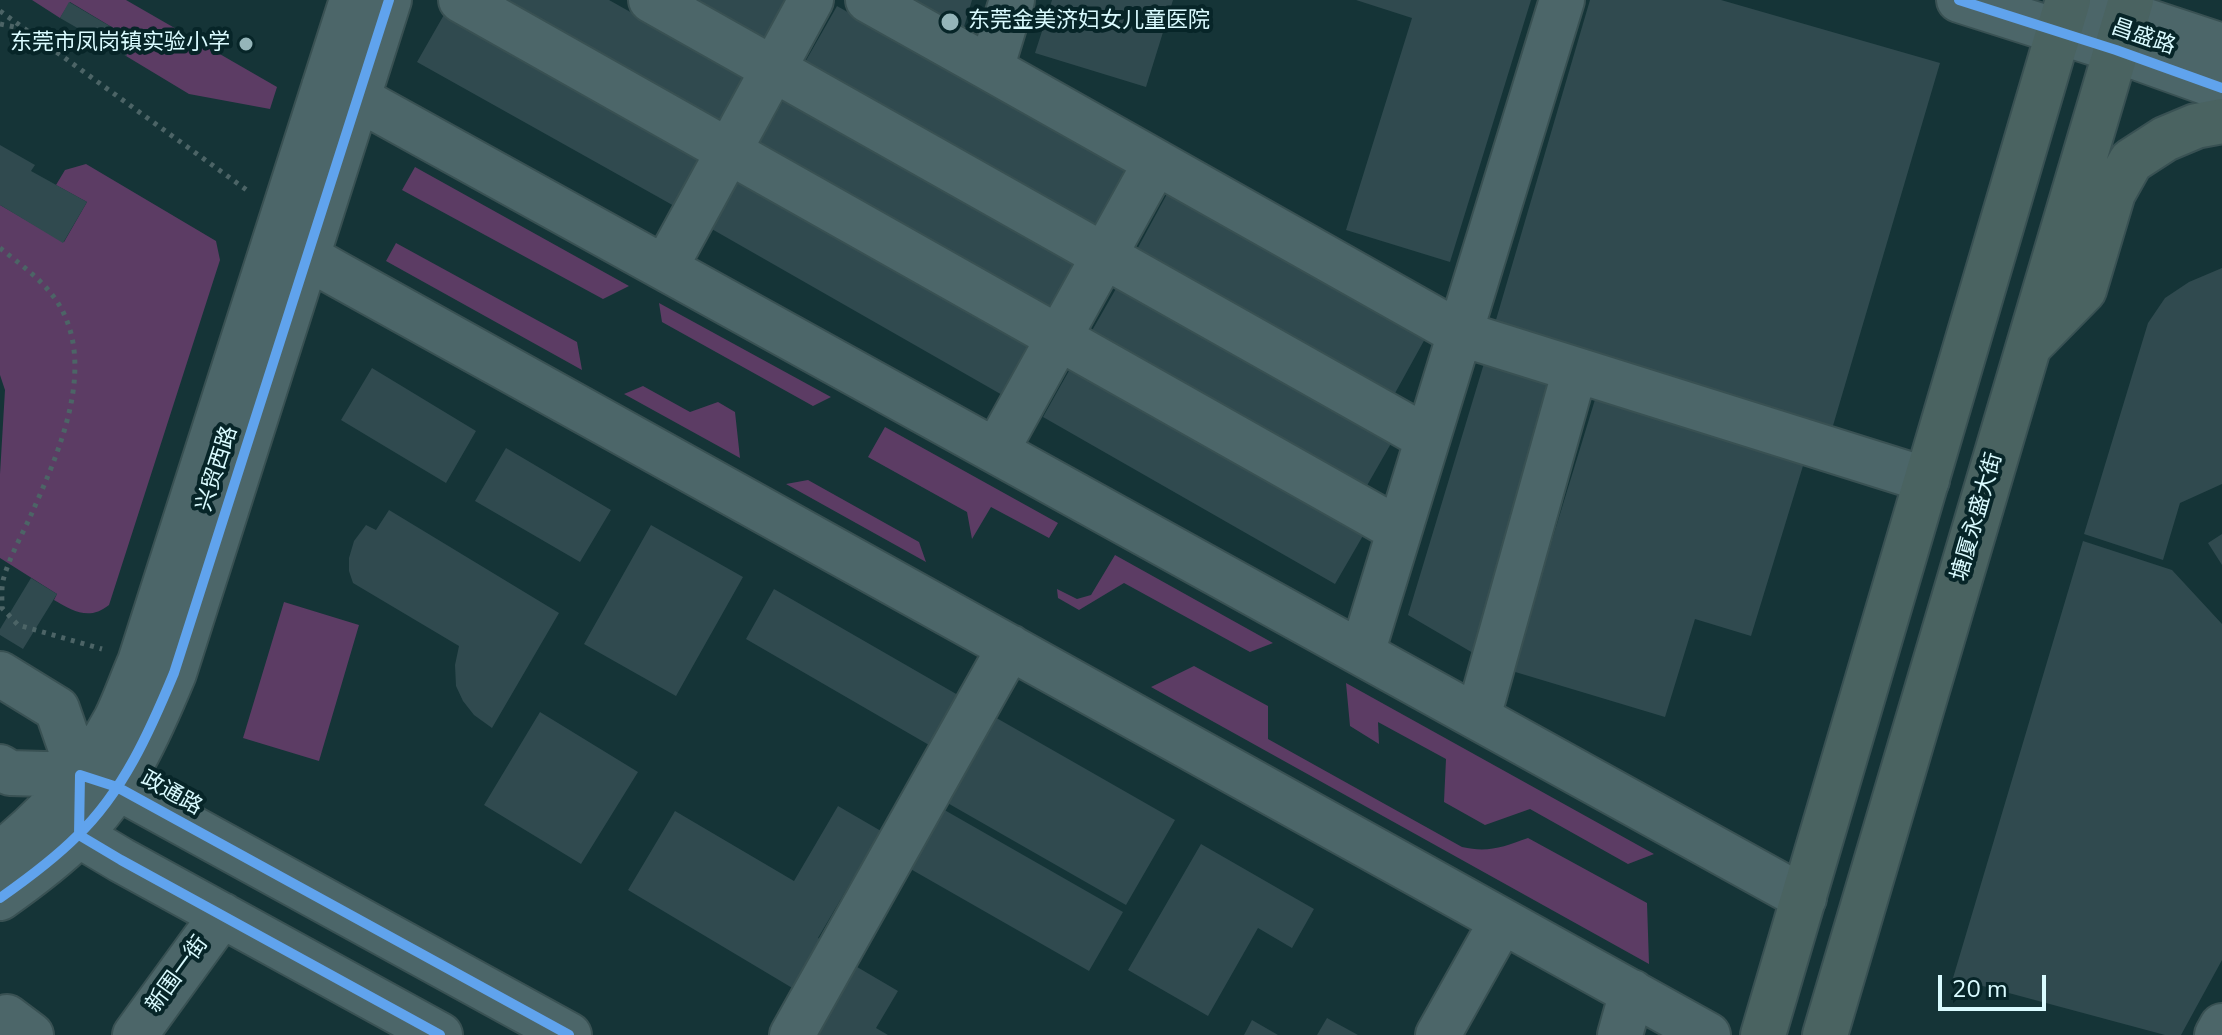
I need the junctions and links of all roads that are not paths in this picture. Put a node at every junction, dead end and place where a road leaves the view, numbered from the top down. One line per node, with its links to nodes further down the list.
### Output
1 (352, 0): 16 (street, 兴贸西路)
2 (389, 0): 16 (street, 兴贸西路)
3 (461, 0): 18 (street)
4 (651, 0): 13 (street)
5 (811, 0): 13 (street)
6 (868, 0): 14 (street)
7 (1012, 0): 14 (street)
8 (1562, 0): 23 (street)
9 (1959, 0): 10 (street, 昌盛路)
10 (2070, 11): 11 (street, 昌盛路); 29 (main road)
11 (2125, 21): 12 (street, 昌盛路); 15 (street, 昌盛路); 25 (main road, 塘厦永盛大街)
12 (2222, 46)
13 (774, 69): 18 (street); 21 (street)
14 (991, 69): 19 (street)
15 (2222, 88)
16 (341, 92): 20 (street, 兴贸西路); 22 (street)
17 (2222, 121): 25 (main road)
18 (728, 152): 22 (street); 24 (street)
19 (1156, 162): 21 (street); 23 (street)
20 (290, 251): 31 (street); 36 (street, 兴贸西路)
21 (1104, 256): 24 (street); 27 (street)
22 (665, 268): 28 (street)
23 (1459, 333): 26 (street); 27 (street)
24 (1058, 338): 28 (street); 30 (street)
25 (2028, 348): 53 (main road, 塘厦永盛大街)
26 (1575, 370): 29 (street); 34 (street)
27 (1427, 438): 30 (street)
28 (996, 451): 32 (street)
29 (1927, 480): 40 (main road)
30 (1399, 530): 32 (street)
31 (1010, 647): 42 (street); 48 (street)
32 (1362, 653): 34 (street)
33 (0, 674): 36 (street)
34 (1478, 717): 40 (street)
35 (0, 767): 36 (street)
36 (98, 781): 37 (street); 38 (street, 兴贸西路); 47 (street, 政通路)
37 (79, 835): 39 (street); 41 (street)
38 (0, 854)
39 (0, 898)
40 (1804, 898): 52 (main road)
41 (222, 915): 45 (street); 46 (street, 新围一街)
42 (1502, 921): 43 (street); 49 (street)
43 (1632, 992): 50 (street); 51 (street)
44 (2222, 1026): 54 (street)
45 (432, 1033)
46 (135, 1035)
47 (569, 1035)
48 (792, 1035)
49 (1438, 1035)
50 (1620, 1035)
51 (1708, 1035)
52 (1763, 1035)
53 (1825, 1035)
54 (2217, 1035)

